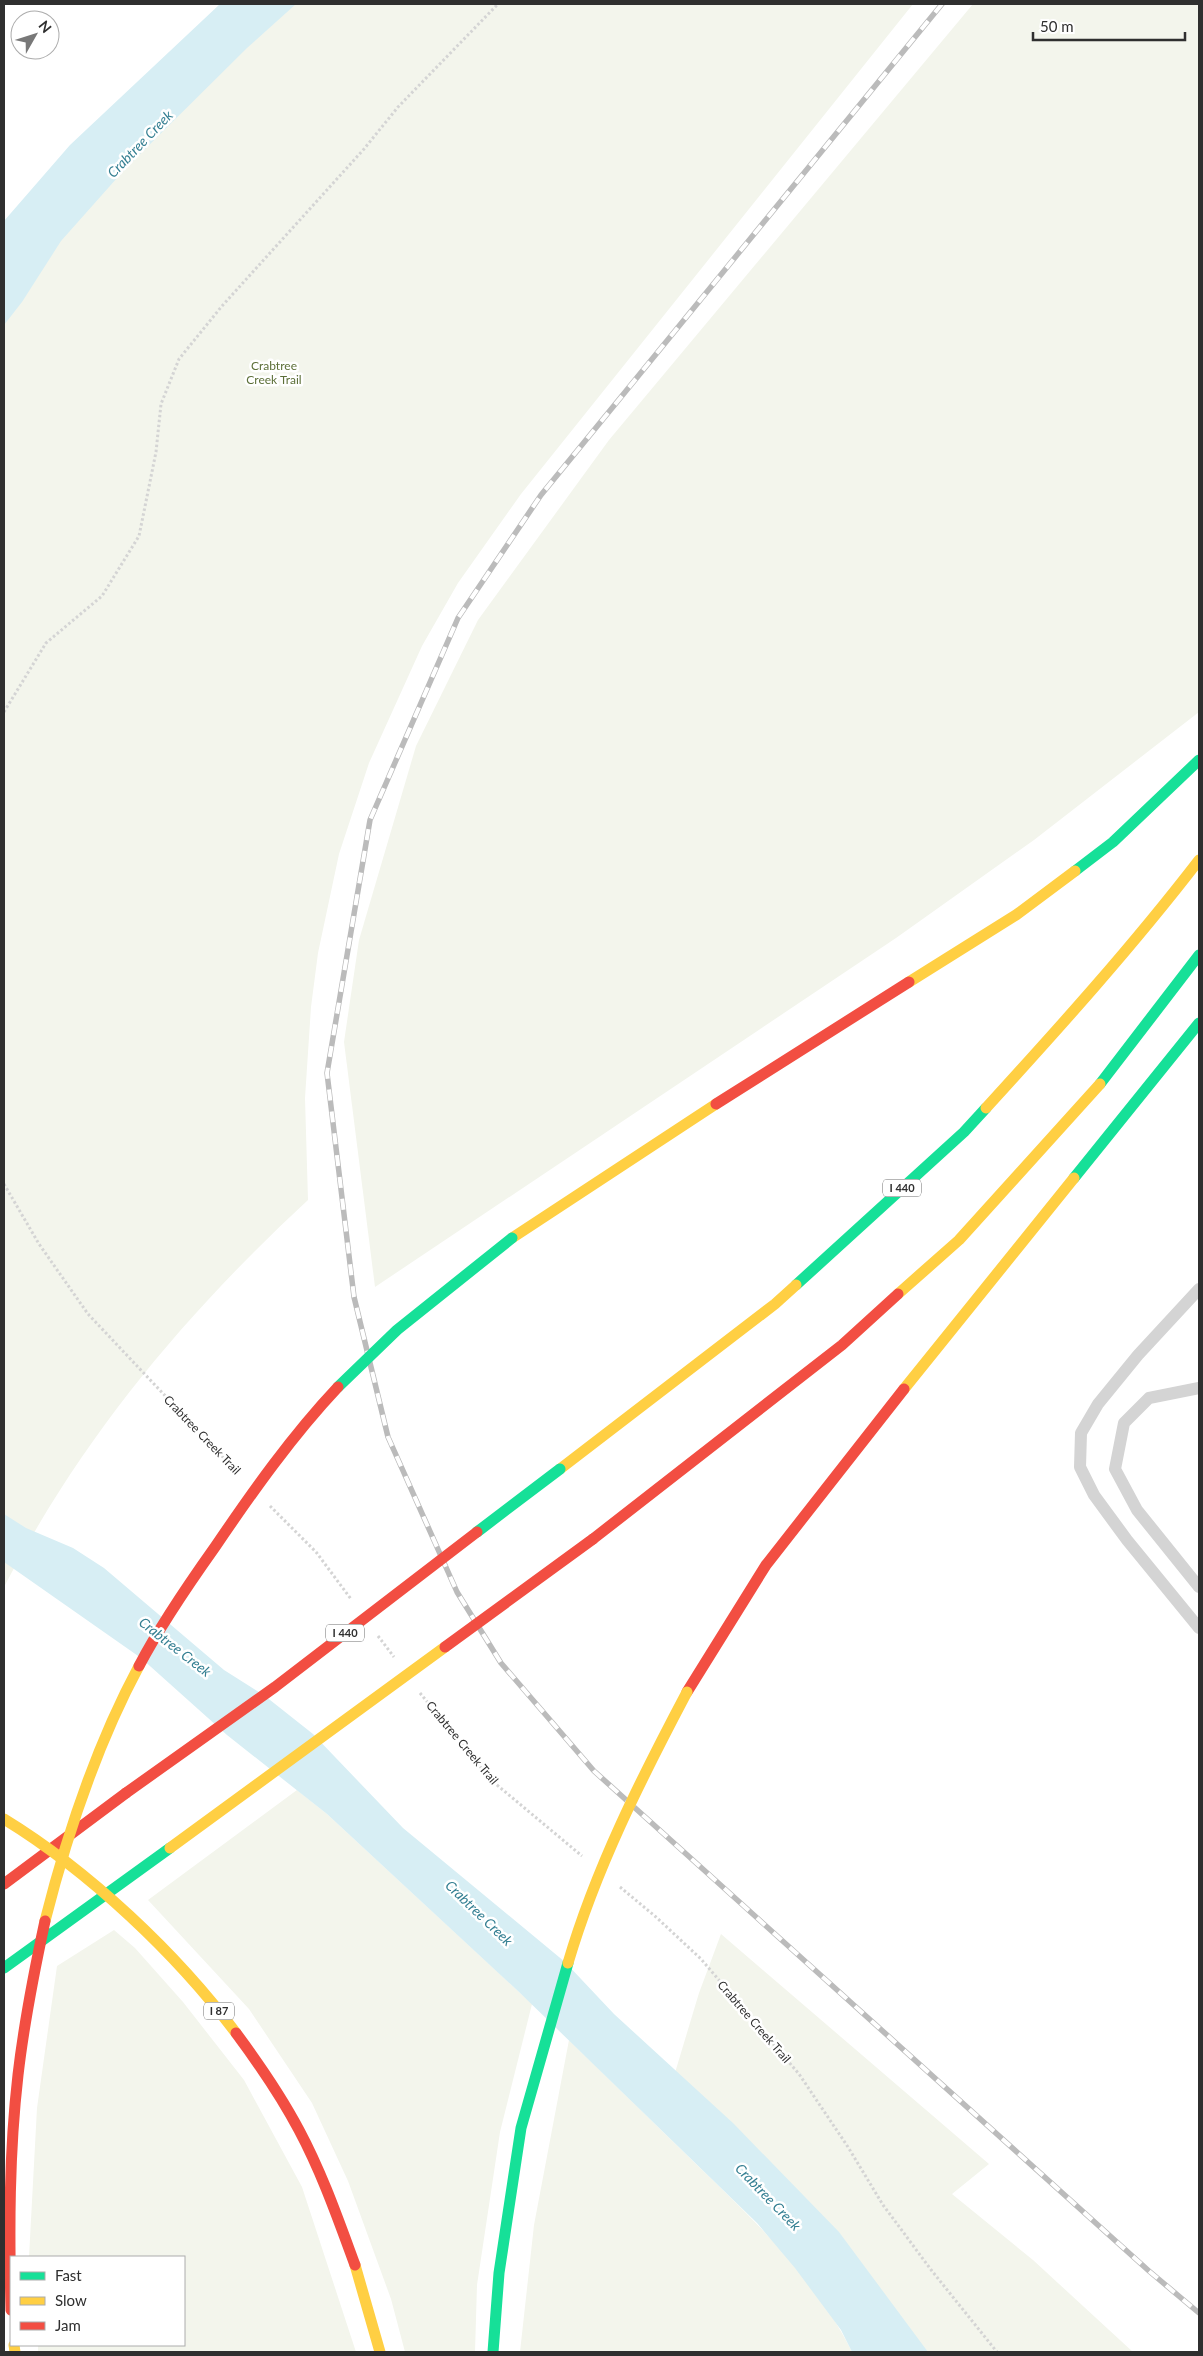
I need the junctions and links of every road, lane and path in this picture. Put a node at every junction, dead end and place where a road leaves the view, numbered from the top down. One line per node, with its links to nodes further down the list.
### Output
1 (498, 4): 2 (path)
2 (4, 712)
3 (1199, 760): 23 (highway, bridge)
4 (1199, 860): 20 (highway, I 440, bridge)
5 (1199, 955): 22 (highway, bridge)
6 (1199, 1023): 25 (highway, bridge)
7 (4, 1184): 10 (path, Crabtree Creek Trail)
8 (1199, 1289): 14 (lane)
9 (1199, 1388): 12 (lane)
10 (242, 1477)
11 (269, 1504): 13 (path)
12 (1199, 1587)
13 (352, 1600)
14 (1199, 1628)
15 (375, 1632): 16 (path)
16 (399, 1664)
17 (416, 1688): 19 (path, Crabtree Creek Trail)
18 (4, 1819): 24 (highway, I 87, bridge)
19 (588, 1861)
20 (4, 1884)
21 (618, 1886): 26 (path, Crabtree Creek Trail)
22 (4, 1968)
23 (10, 2296)
24 (380, 2352)
25 (493, 2352)
26 (997, 2352)

